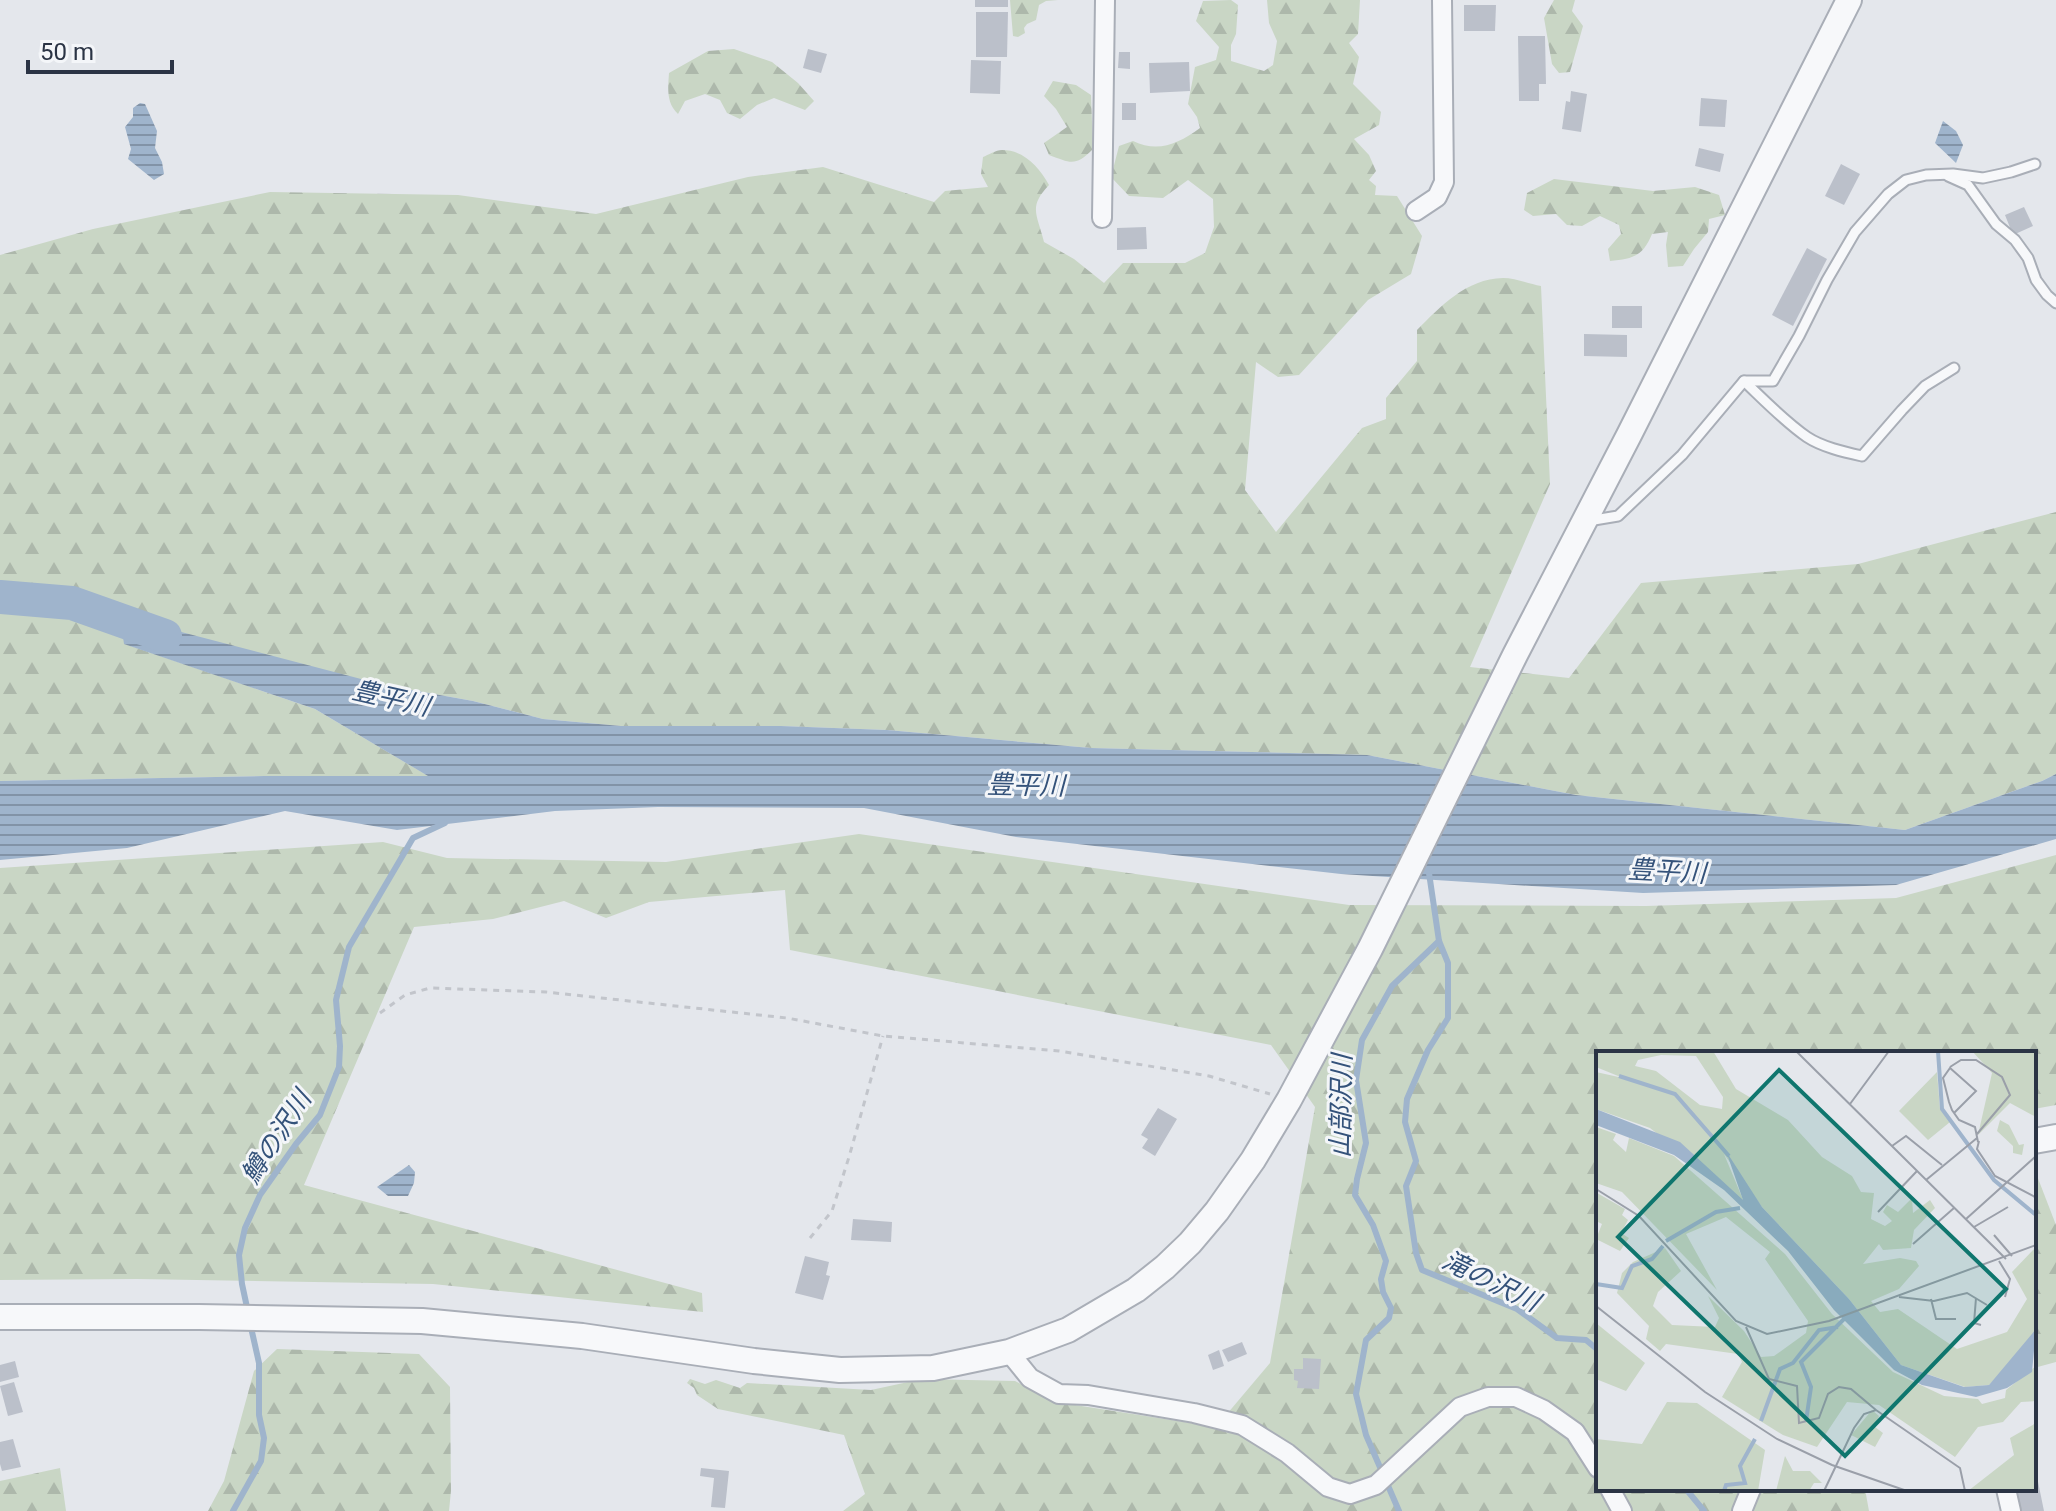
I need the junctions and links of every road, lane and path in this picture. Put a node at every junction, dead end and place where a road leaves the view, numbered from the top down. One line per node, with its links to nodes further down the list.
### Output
1 (1105, 0): 7 (street)
2 (1442, 0): 6 (street)
3 (1849, 0): 11 (street)
4 (2035, 164): 5 (lane)
5 (1945, 174): 8 (lane); 10 (lane)
6 (1416, 211)
7 (1102, 218)
8 (2056, 303)
9 (1954, 368): 10 (lane)
10 (1744, 381): 11 (lane)
11 (1584, 522): 14 (street)
12 (380, 1013): 13 (path)
13 (883, 1036): 14 (path); 17 (path)
14 (1289, 1100): 19 (street)
15 (2056, 1137): 16 (street)
16 (2036, 1141)
17 (810, 1238)
18 (0, 1317): 19 (street)
19 (1009, 1352): 20 (street)
20 (1596, 1465)
21 (1611, 1491): 24 (street)
22 (1750, 1491): 25 (street)
23 (2006, 1491): 26 (street)
24 (1622, 1511)
25 (1742, 1511)
26 (2011, 1511)

